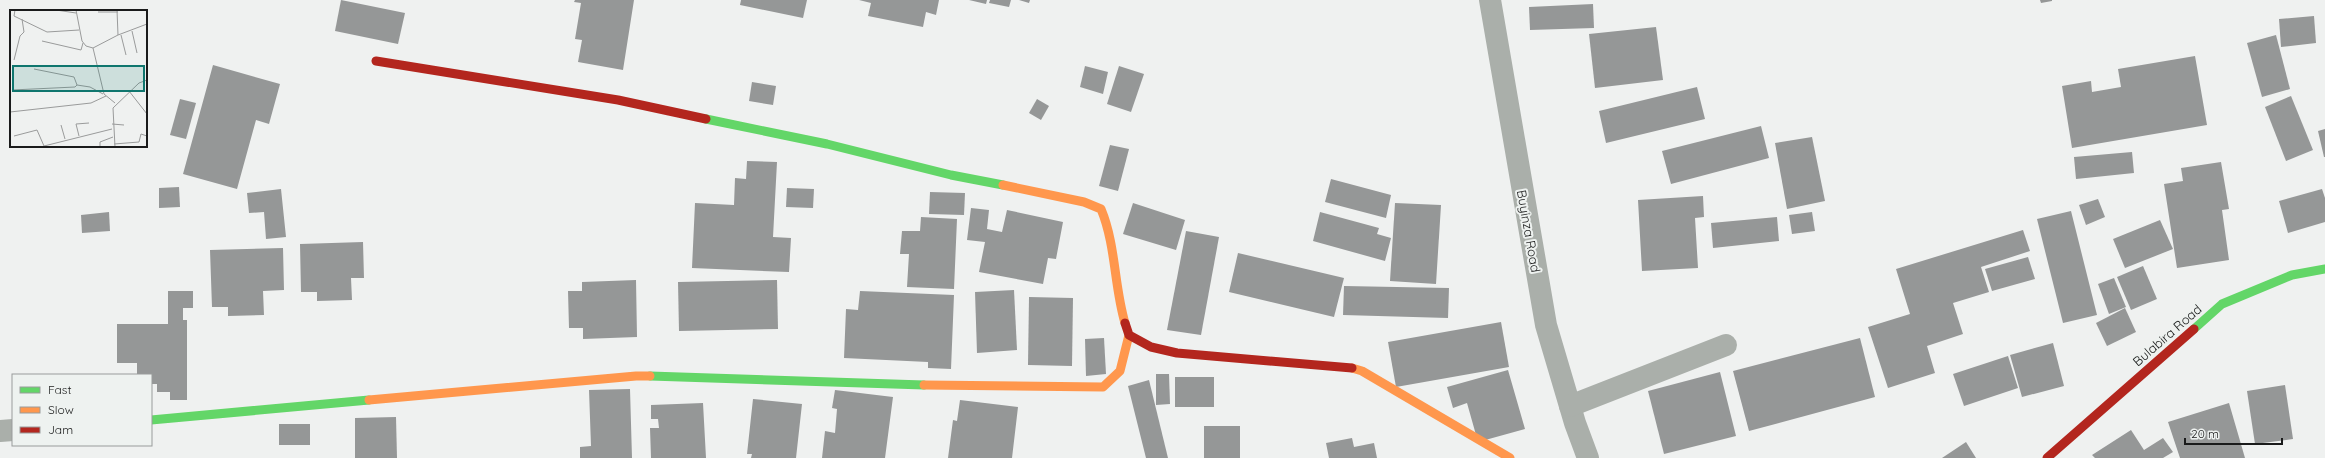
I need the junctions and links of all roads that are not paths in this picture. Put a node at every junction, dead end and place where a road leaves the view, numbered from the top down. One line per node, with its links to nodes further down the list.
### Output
1 (1490, 0): 6 (street, Buyinza Road)
2 (376, 61): 4 (street)
3 (2325, 269): 10 (street, Bulabira Road)
4 (1129, 335): 7 (street); 11 (street)
5 (1726, 344): 6 (street)
6 (1570, 406): 12 (street, Buyinza Road)
7 (152, 420)
8 (12, 430): 9 (street)
9 (0, 431)
10 (2055, 455)
11 (1510, 458)
12 (1588, 458)

